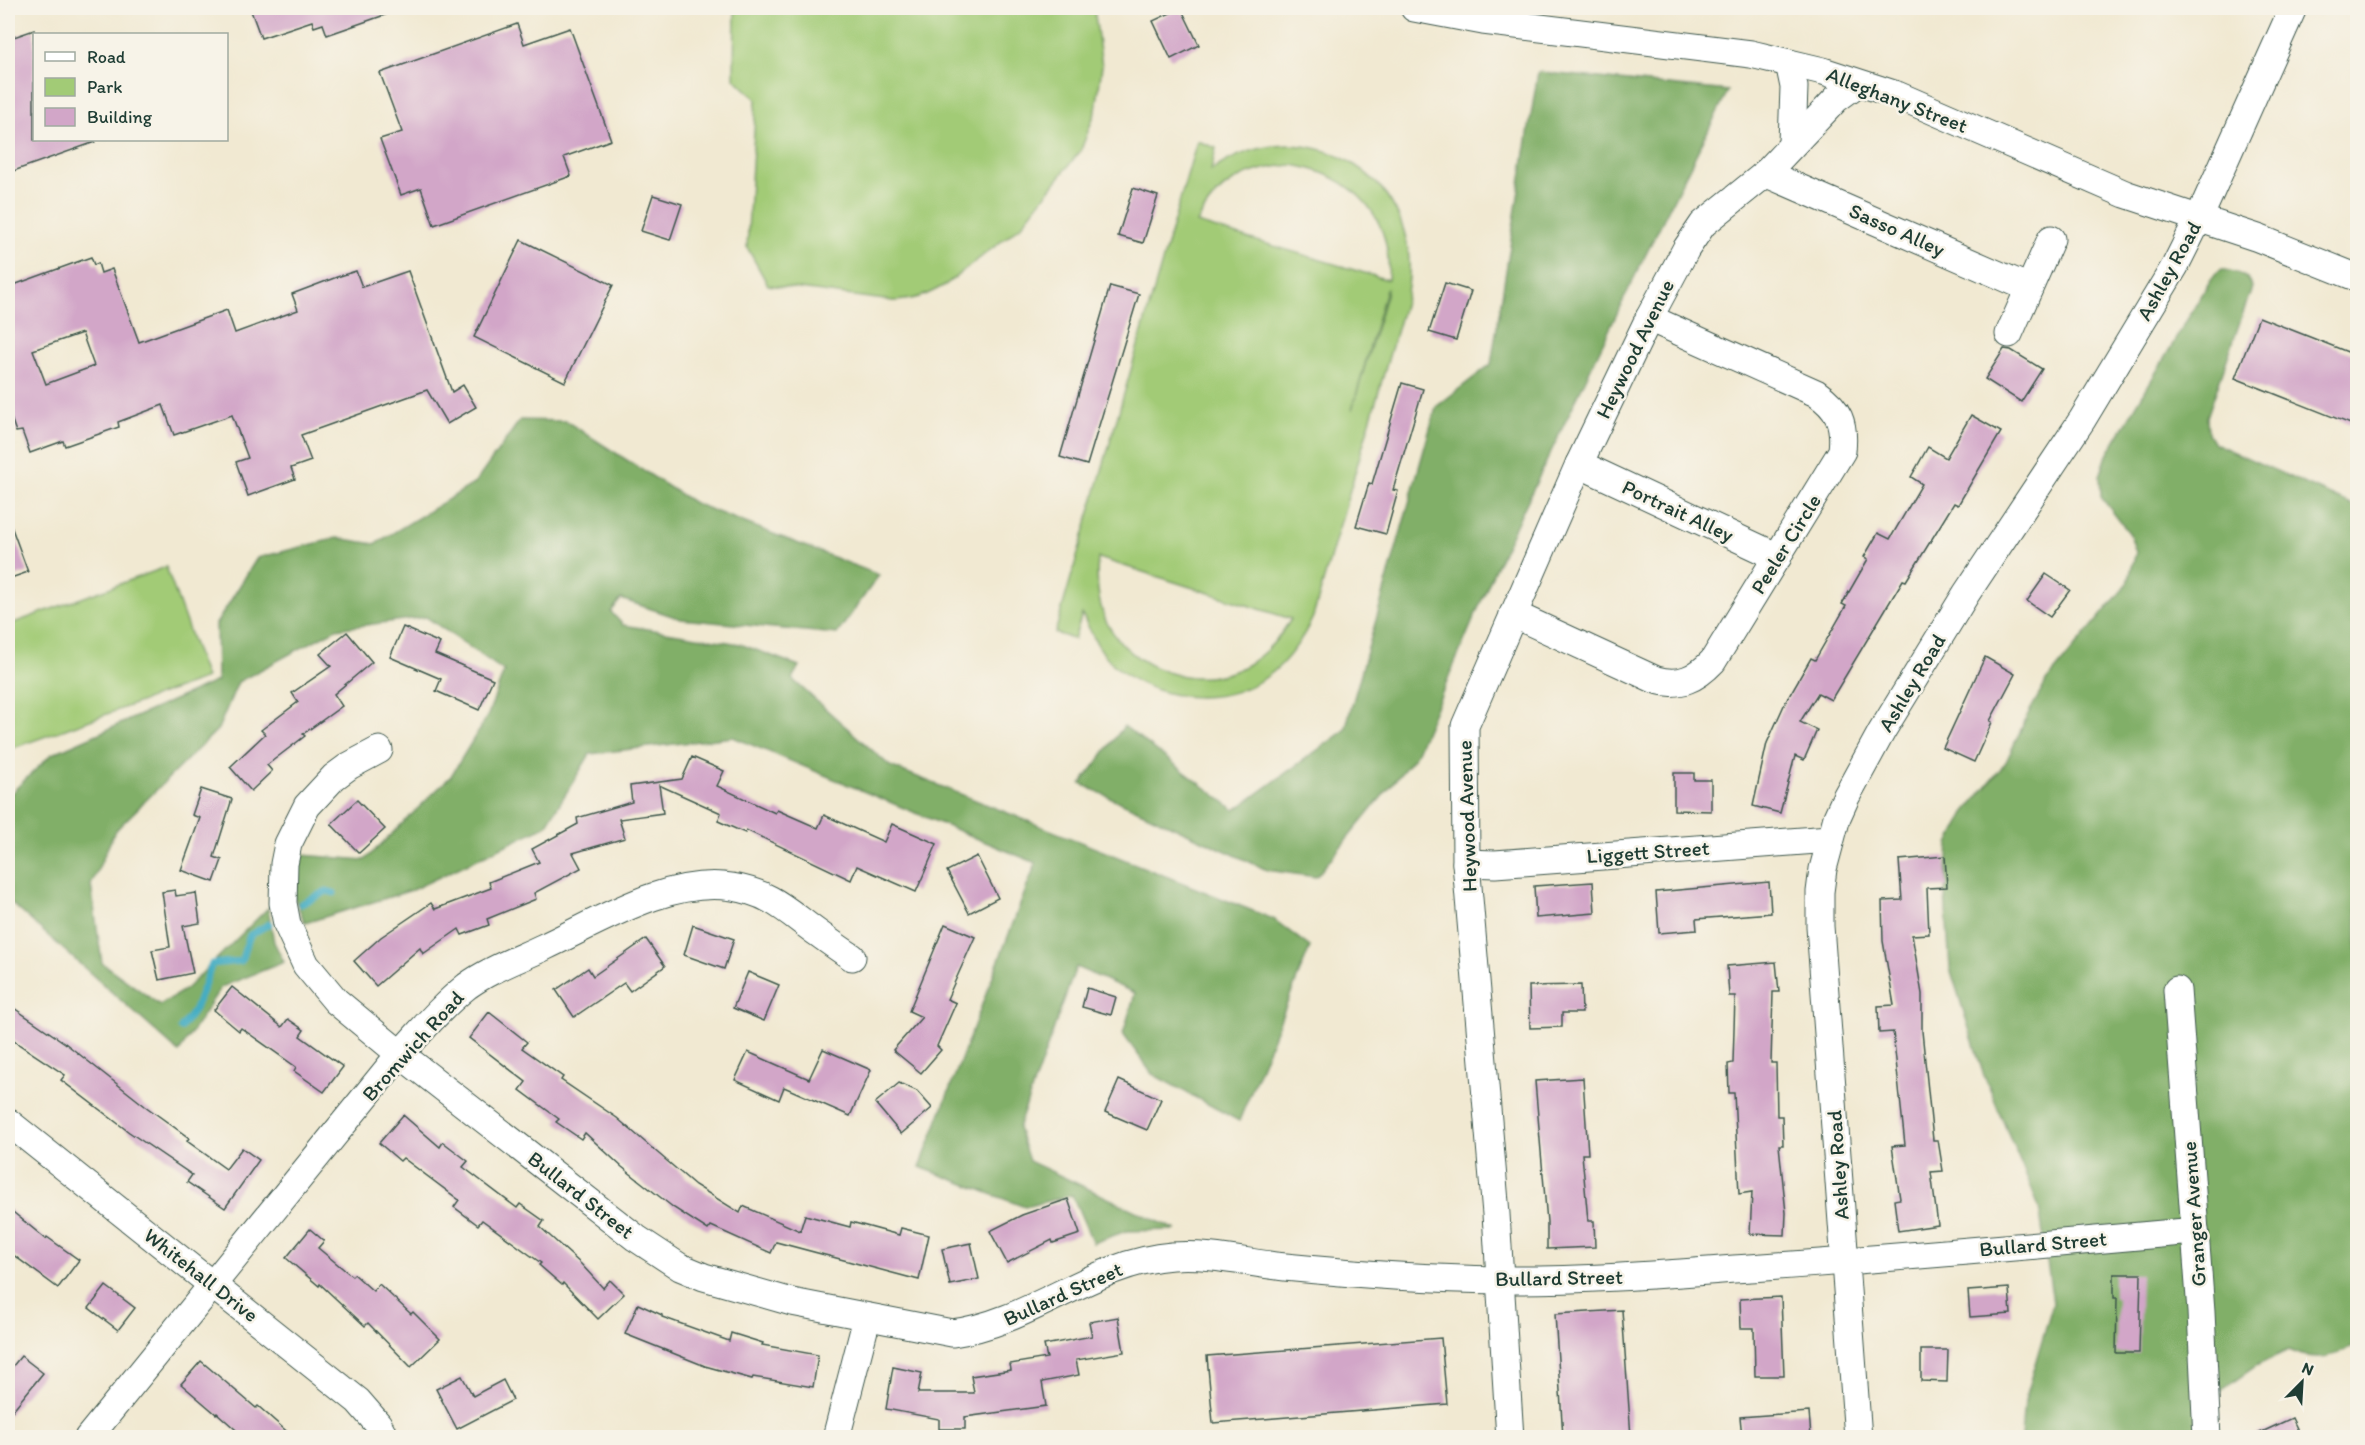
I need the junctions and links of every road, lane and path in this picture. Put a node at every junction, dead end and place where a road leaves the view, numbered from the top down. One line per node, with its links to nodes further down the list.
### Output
1 (1414, 8): 3 (street, Alleghany Street)
2 (2293, 8): 7 (street, Ashley Road)
3 (1789, 63): 4 (street, Alleghany Street); 5 (street)
4 (1858, 82): 5 (street, Heywood Avenue); 7 (street, Alleghany Street)
5 (1792, 143): 6 (street, Heywood Avenue)
6 (1765, 173): 10 (street, Sasso Alley); 11 (street, Heywood Avenue)
7 (2199, 218): 9 (street, Alleghany Street); 17 (street, Ashley Road)
8 (2051, 239): 10 (street)
9 (2358, 278)
10 (2029, 288): 12 (street)
11 (1649, 318): 13 (street, Heywood Avenue); 14 (street, Peeler Circle)
12 (2009, 334)
13 (1579, 464): 14 (street, Portrait Alley); 15 (street, Heywood Avenue)
14 (1778, 557): 15 (street, Peeler Circle)
15 (1513, 614): 18 (street, Heywood Avenue)
16 (379, 750): 21 (street, Bullard Street)
17 (1830, 839): 18 (street, Liggett Street); 24 (street, Ashley Road)
18 (1466, 863): 25 (street, Heywood Avenue)
19 (852, 957): 21 (street, Bromwich Road)
20 (2177, 990): 23 (street, Granger Avenue)
21 (400, 1054): 26 (street, Bromwich Road); 27 (street, Bullard Street)
22 (8, 1122): 26 (street, Whitehall Drive)
23 (2195, 1231): 24 (street, Bullard Street); 33 (street, Granger Avenue)
24 (1846, 1262): 25 (street, Bullard Street); 32 (street, Ashley Road)
25 (1500, 1280): 27 (street, Bullard Street); 31 (street, Heywood Avenue)
26 (213, 1285): 28 (street, Bromwich Road); 29 (street, Whitehall Drive)
27 (867, 1318): 30 (street)
28 (88, 1437)
29 (385, 1437)
30 (836, 1437)
31 (1510, 1437)
32 (1858, 1437)
33 (2207, 1437)

